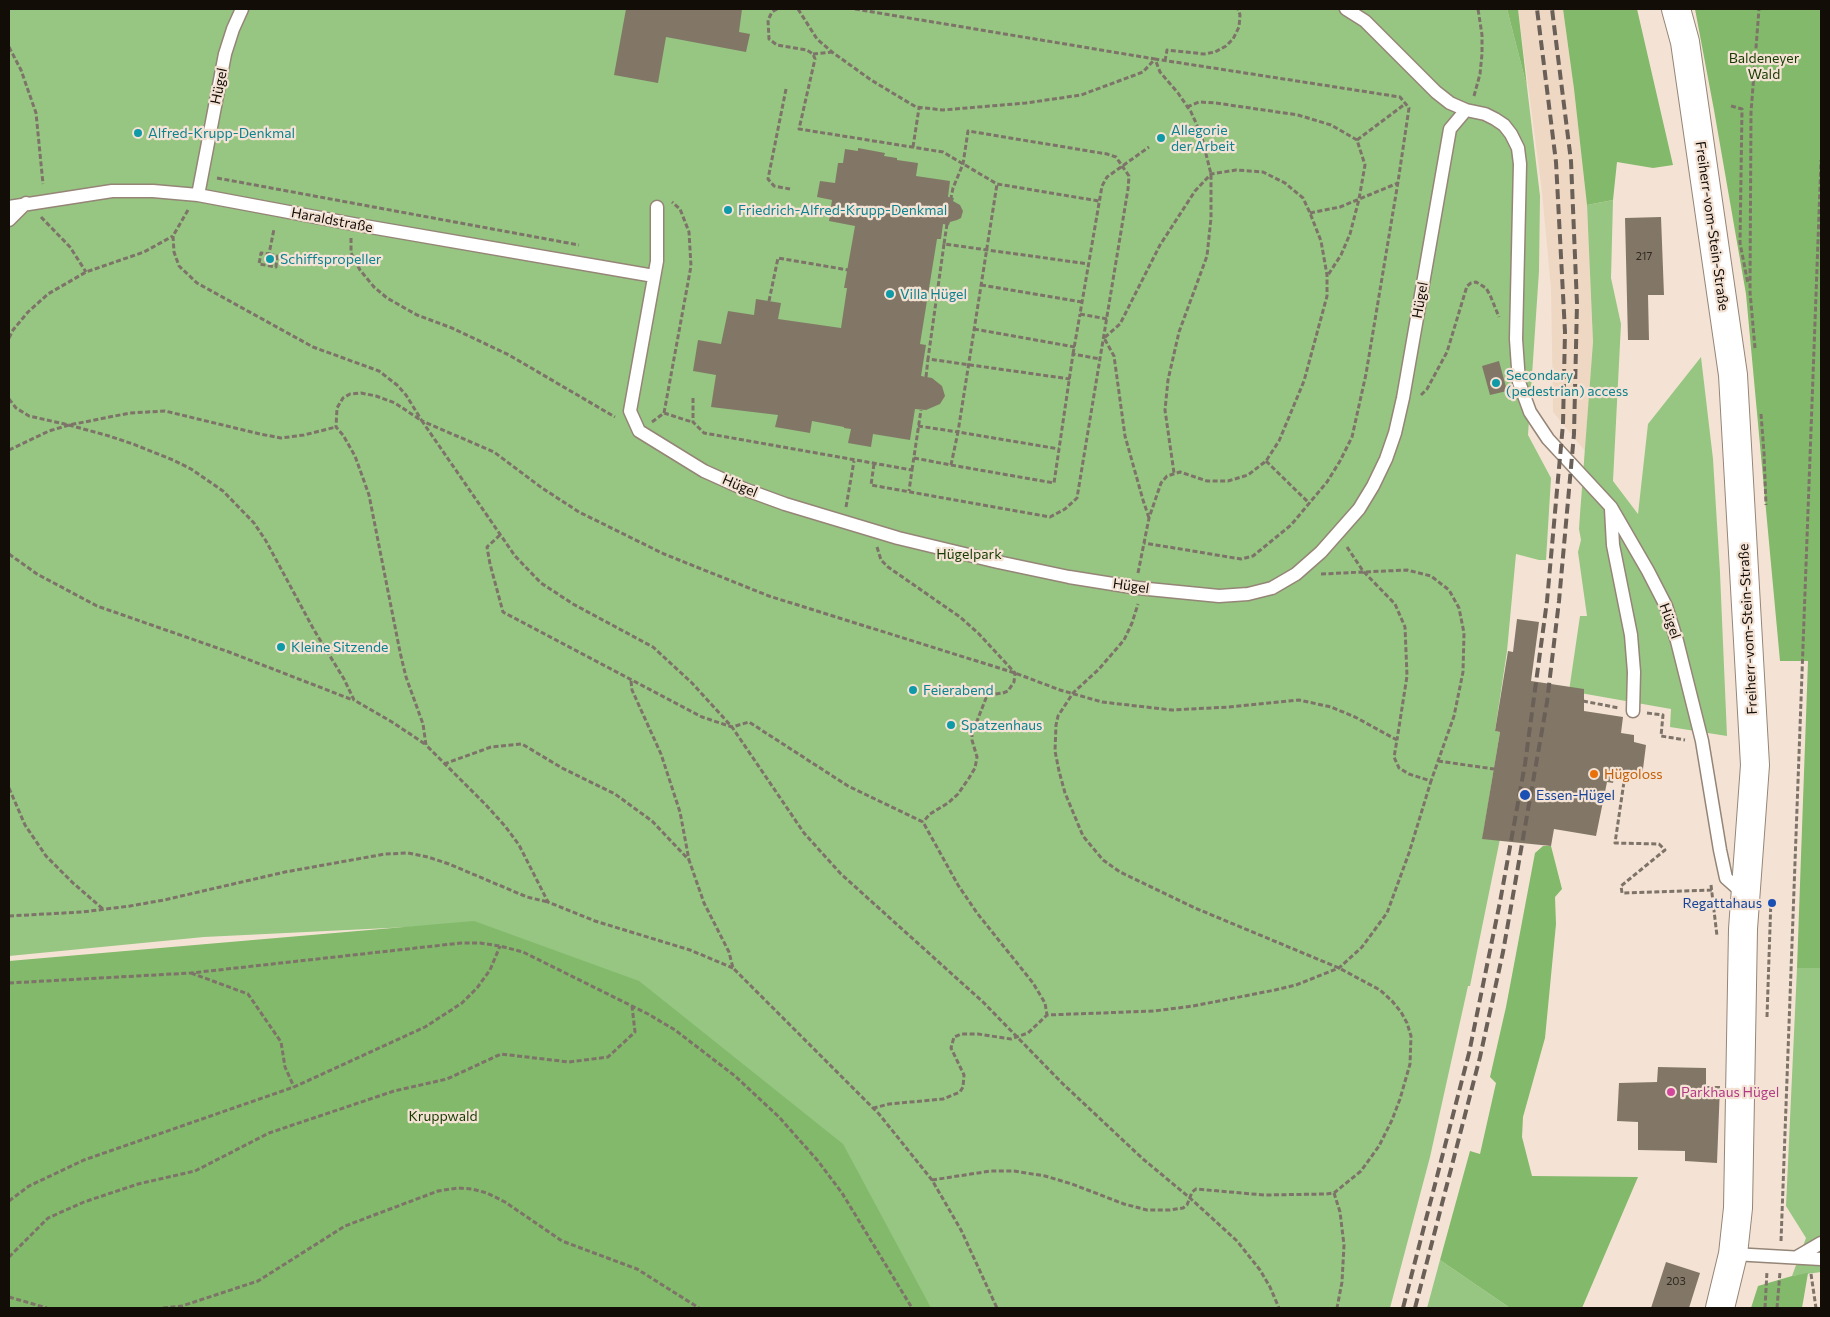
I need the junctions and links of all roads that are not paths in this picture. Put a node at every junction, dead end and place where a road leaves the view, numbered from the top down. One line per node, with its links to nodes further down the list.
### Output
1 (242, 9): 5 (lane, Hügel)
2 (1346, 9): 4 (lane, Hügel)
3 (1676, 9): 13 (main road, Freiherr-vom-Stein-Straße)
4 (1466, 110): 10 (lane, Hügel); 11 (lane, Hügel)
5 (198, 194): 7 (lane, Haraldstraße); 10 (lane, Haraldstraße)
6 (661, 201): 10 (lane)
7 (26, 203): 8 (lane, Haraldstraße); 9 (lane)
8 (9, 207)
9 (9, 220)
10 (654, 276)
11 (1610, 507): 12 (lane); 13 (lane, Hügel)
12 (1633, 711)
13 (1746, 895): 15 (main road, Freiherr-vom-Stein-Straße)
14 (1821, 1243): 16 (lane)
15 (1733, 1254): 16 (lane); 18 (main road, Freiherr-vom-Stein-Straße)
16 (1803, 1258): 17 (lane)
17 (1821, 1259)
18 (1720, 1308)

